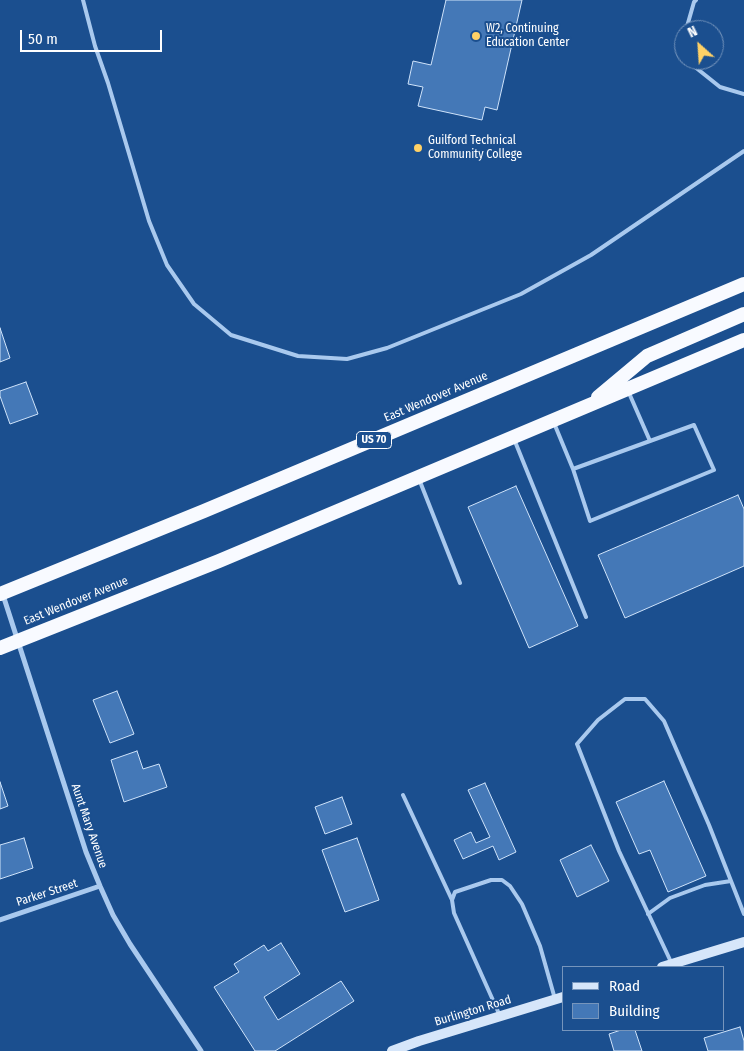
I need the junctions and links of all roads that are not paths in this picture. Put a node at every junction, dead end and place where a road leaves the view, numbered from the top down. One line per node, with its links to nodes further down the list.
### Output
1 (83, 0): 6 (lane)
2 (696, 0): 3 (lane)
3 (689, 20)
4 (698, 70): 5 (lane)
5 (744, 94)
6 (744, 151)
7 (744, 284): 18 (highway, East Wendover Avenue / US 70)
8 (744, 314): 11 (highway)
9 (744, 340): 10 (highway, East Wendover Avenue)
10 (627, 389): 11 (highway, East Wendover Avenue); 14 (lane)
11 (585, 407): 12 (highway, East Wendover Avenue)
12 (553, 420): 13 (highway, East Wendover Avenue); 15 (lane)
13 (513, 437): 16 (highway, East Wendover Avenue); 19 (lane)
14 (650, 440): 15 (lane); 15 (lane)
15 (573, 469)
16 (418, 477): 17 (lane); 20 (highway, East Wendover Avenue)
17 (460, 583)
18 (1, 591): 20 (street, Aunt Mary Avenue)
19 (586, 617)
20 (18, 640): 21 (highway, East Wendover Avenue); 24 (street, Aunt Mary Avenue)
21 (0, 648)
22 (403, 794): 25 (lane)
23 (731, 880): 26 (lane); 26 (lane); 27 (lane)
24 (100, 886): 28 (street, Parker Street); 33 (street, Aunt Mary Avenue)
25 (452, 900): 31 (lane); 32 (lane)
26 (648, 914): 30 (lane)
27 (744, 914)
28 (0, 920)
29 (744, 942): 30 (main road)
30 (667, 966)
31 (559, 998): 32 (main road, Burlington Road)
32 (500, 1016): 34 (main road, Burlington Road)
33 (201, 1051)
34 (392, 1051)

